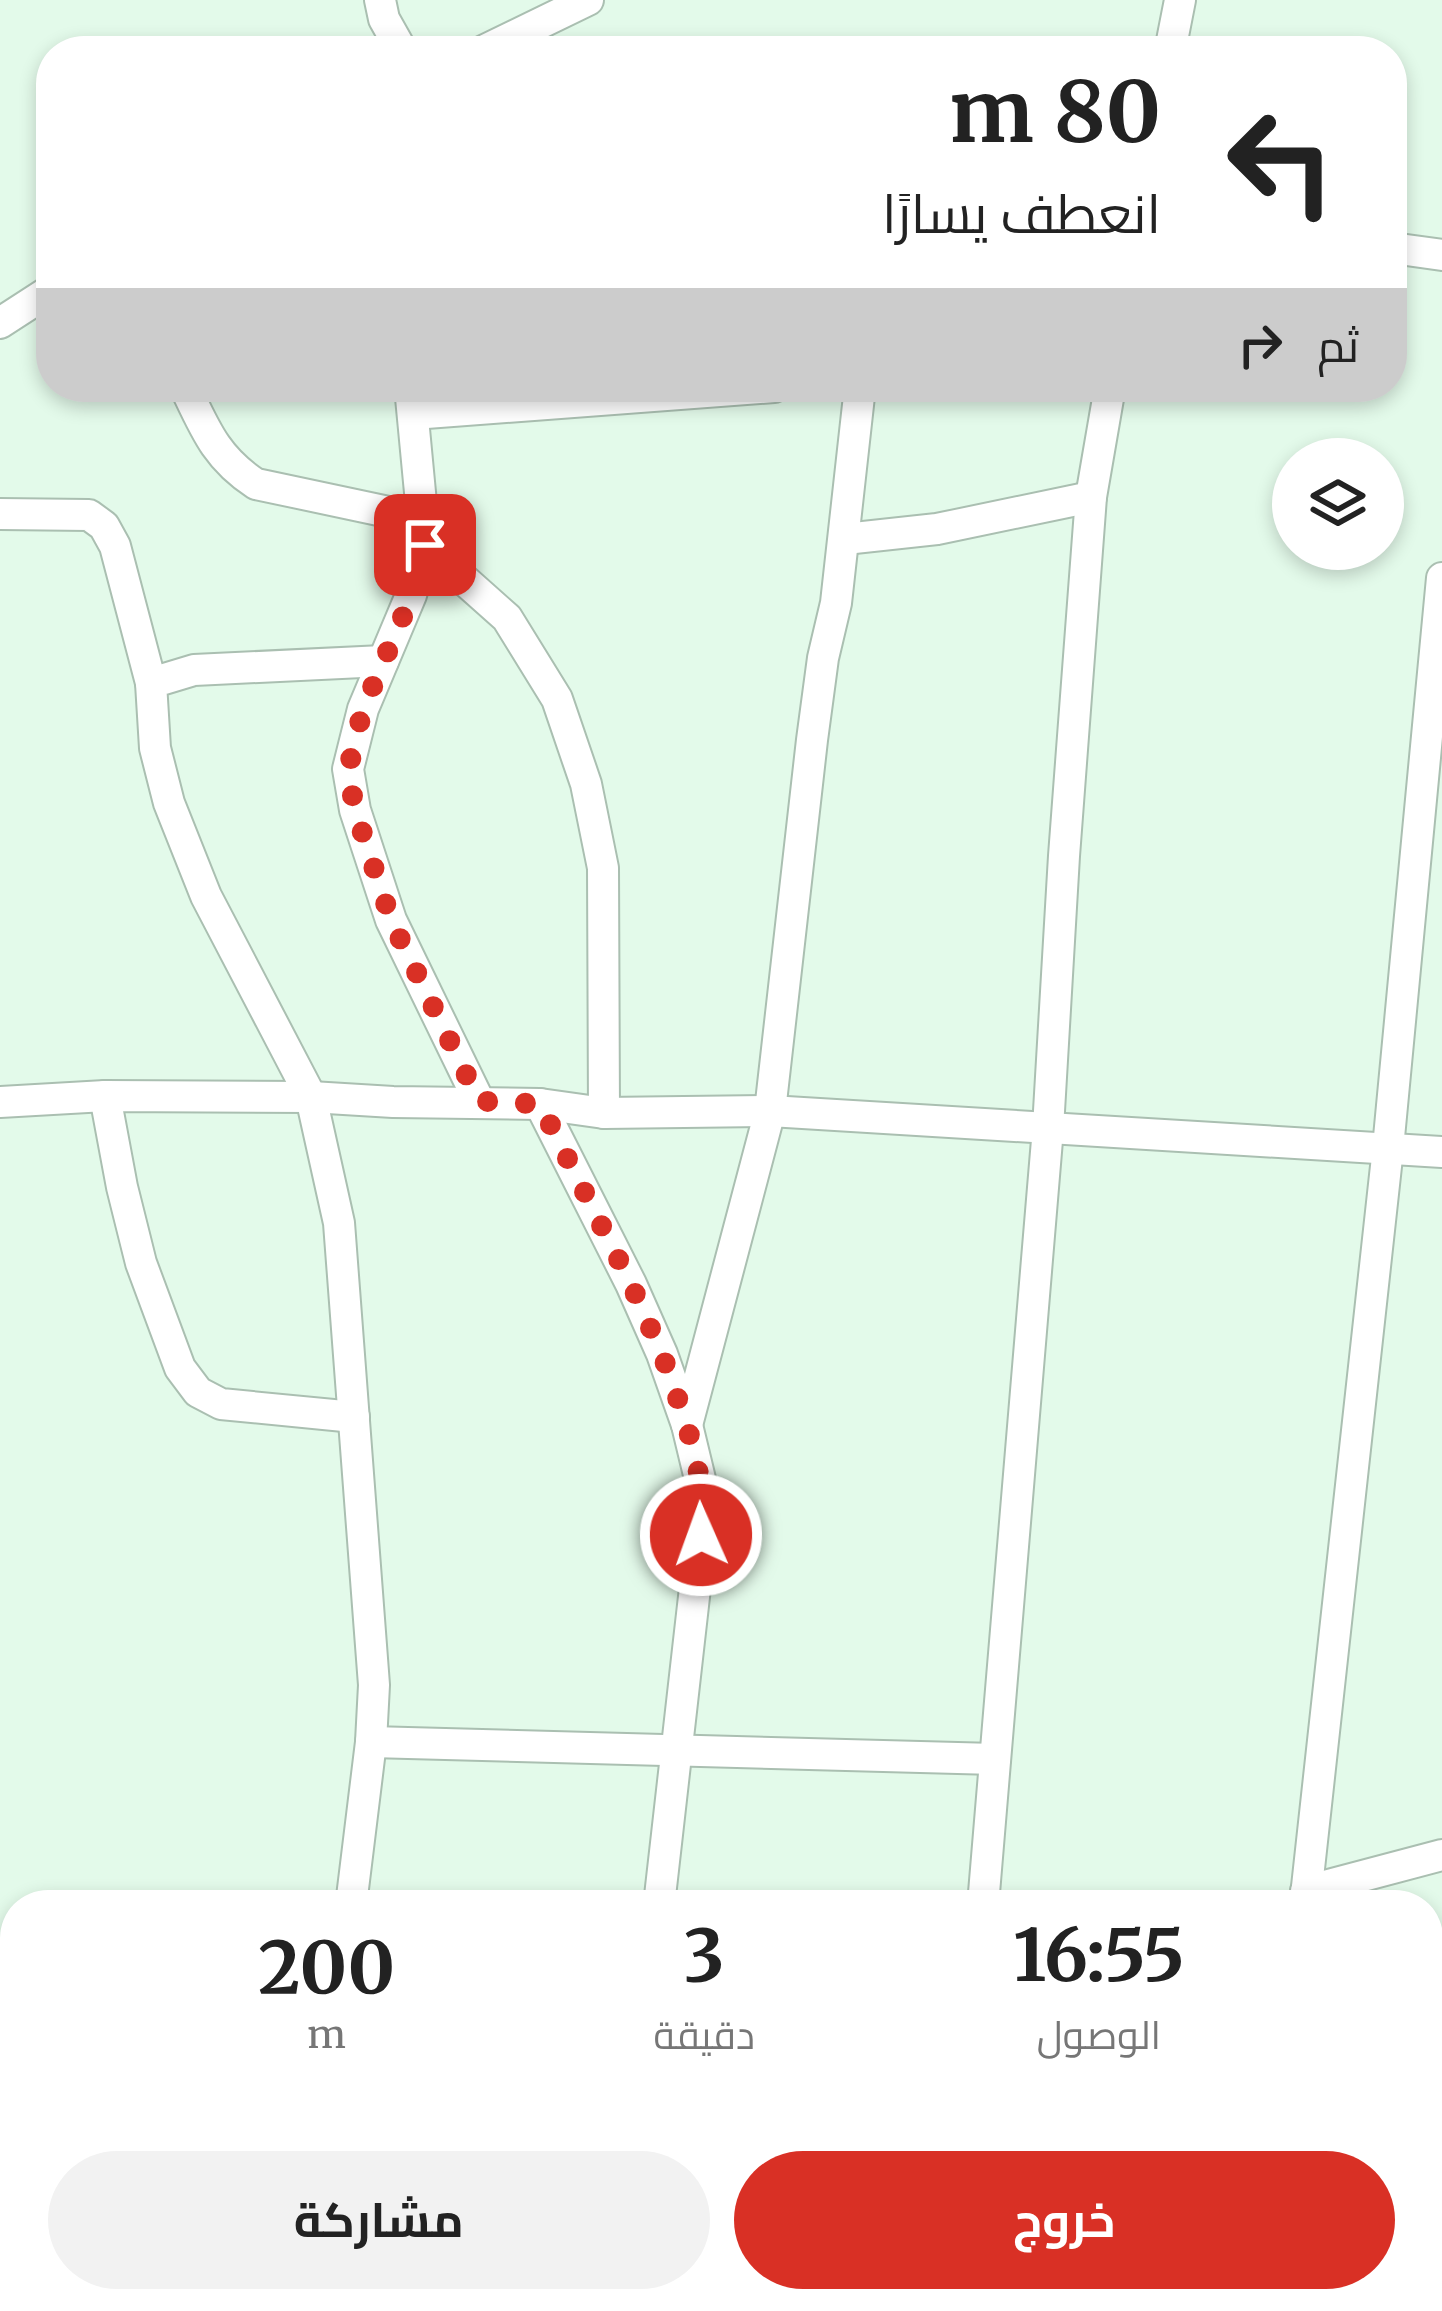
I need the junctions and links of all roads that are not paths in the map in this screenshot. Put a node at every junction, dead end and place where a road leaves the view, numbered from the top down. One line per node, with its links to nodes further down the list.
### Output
1 (380, 0): 4 (street)
2 (588, 0): 5 (street)
3 (1180, 0): 6 (street)
4 (394, 36)
5 (513, 36)
6 (1173, 36)
7 (1407, 250): 8 (street)
8 (1442, 255)
9 (36, 300): 10 (street)
10 (0, 323)
11 (192, 402): 17 (street)
12 (412, 402): 17 (street)
13 (859, 402): 18 (street)
14 (1107, 402): 15 (street)
15 (1091, 497): 18 (street); 29 (street)
16 (0, 514): 21 (street)
17 (423, 532): 20 (street); 28 (street)
18 (845, 539): 27 (street)
19 (1442, 578): 30 (street)
20 (383, 661): 21 (street); 24 (street)
21 (151, 683): 23 (street)
22 (105, 1096): 23 (street); 25 (street); 32 (street)
23 (311, 1096): 24 (street); 32 (street)
24 (479, 1101): 26 (street)
25 (0, 1102)
26 (540, 1104): 28 (street); 33 (street)
27 (770, 1111): 28 (street); 29 (street); 33 (street)
28 (604, 1113)
29 (1048, 1128): 30 (street); 36 (street)
30 (1388, 1148): 31 (street); 41 (street)
31 (1442, 1152)
32 (354, 1418): 34 (street)
33 (687, 1425): 35 (street)
34 (371, 1742): 35 (street); 38 (street)
35 (677, 1750): 36 (street); 39 (street)
36 (995, 1759): 40 (street)
37 (1442, 1855): 42 (street)
38 (353, 1890)
39 (661, 1890)
40 (984, 1890)
41 (1307, 1890)
42 (1331, 1890)

